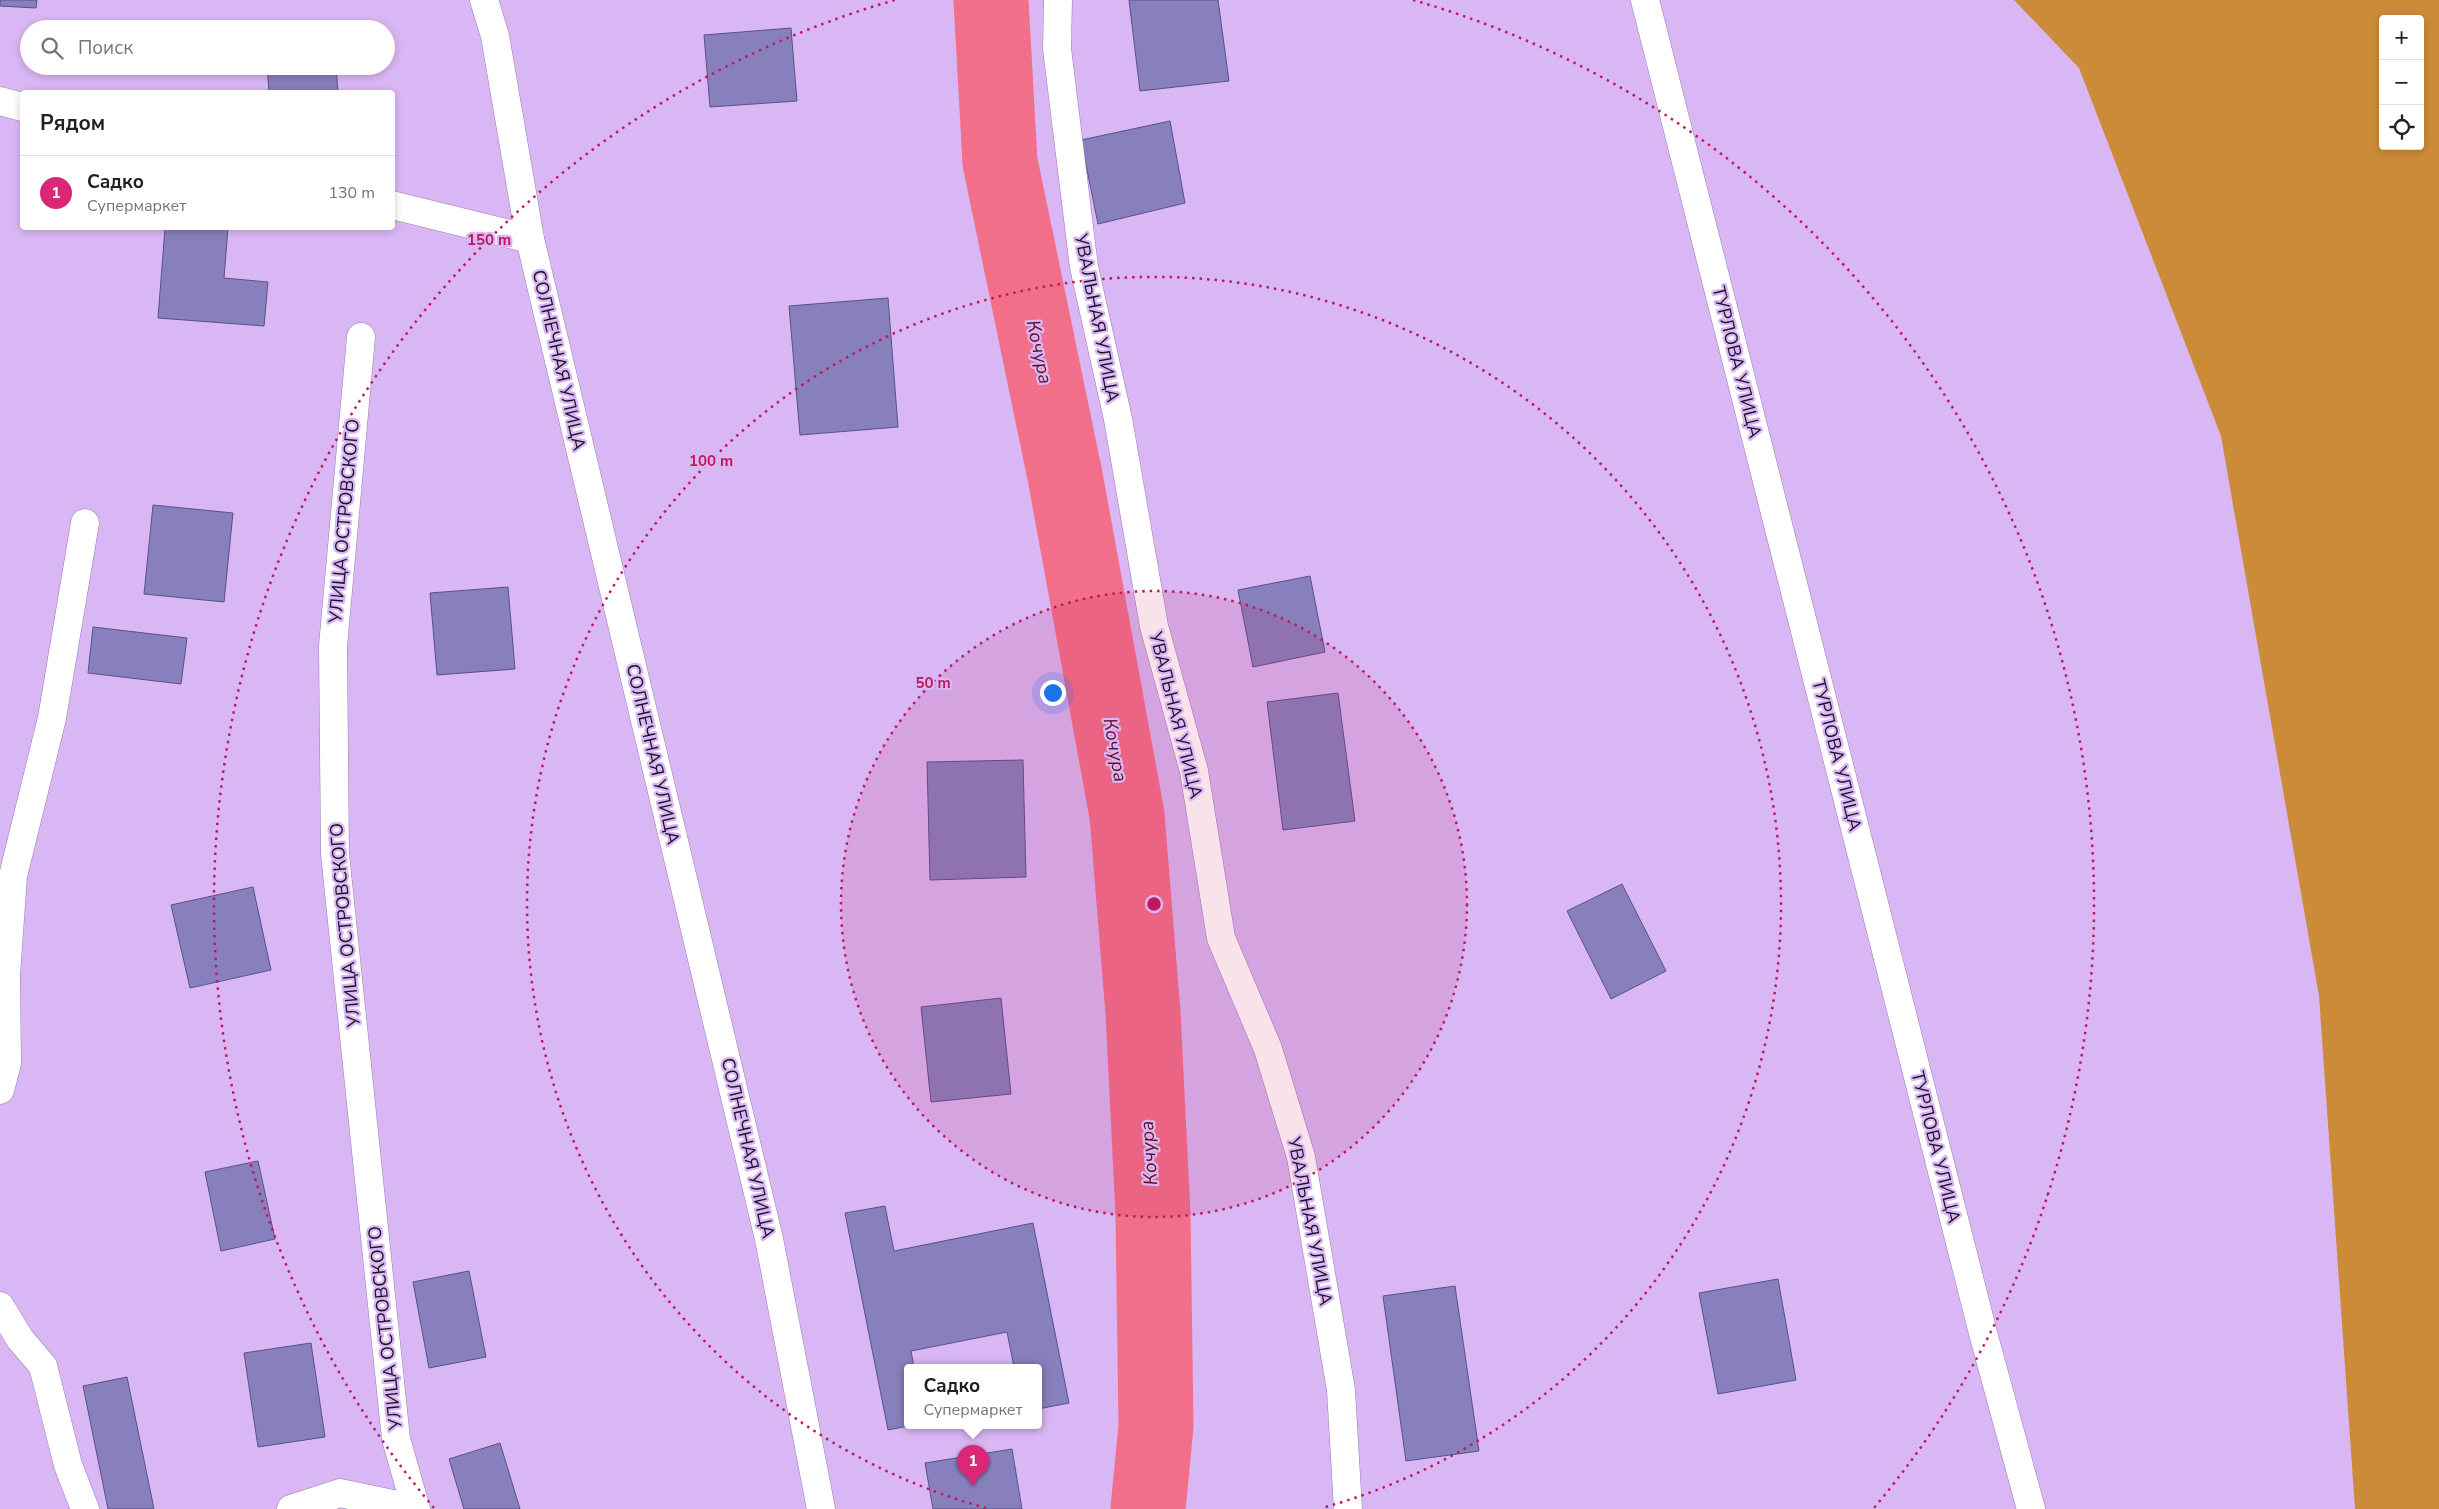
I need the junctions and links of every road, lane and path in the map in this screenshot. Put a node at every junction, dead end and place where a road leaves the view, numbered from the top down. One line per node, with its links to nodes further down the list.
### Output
1 (484, 0): 7 (street, СОЛНЕЧНАЯ УЛИЦА)
2 (1058, 0): 15 (street, УВАЛЬНАЯ УЛИЦА)
3 (1645, 0): 16 (street, ТУРЛОВА УЛИЦА)
4 (0, 101): 5 (street)
5 (20, 106)
6 (395, 206): 7 (street)
7 (530, 239): 14 (street, СОЛНЕЧНАЯ УЛИЦА)
8 (361, 337): 13 (street, УЛИЦА ОСТРОВСКОГО)
9 (85, 523): 10 (street)
10 (0, 1090)
11 (0, 1306): 12 (street)
12 (85, 1509)
13 (291, 1509)
14 (821, 1509)
15 (1348, 1509)
16 (2031, 1509)

